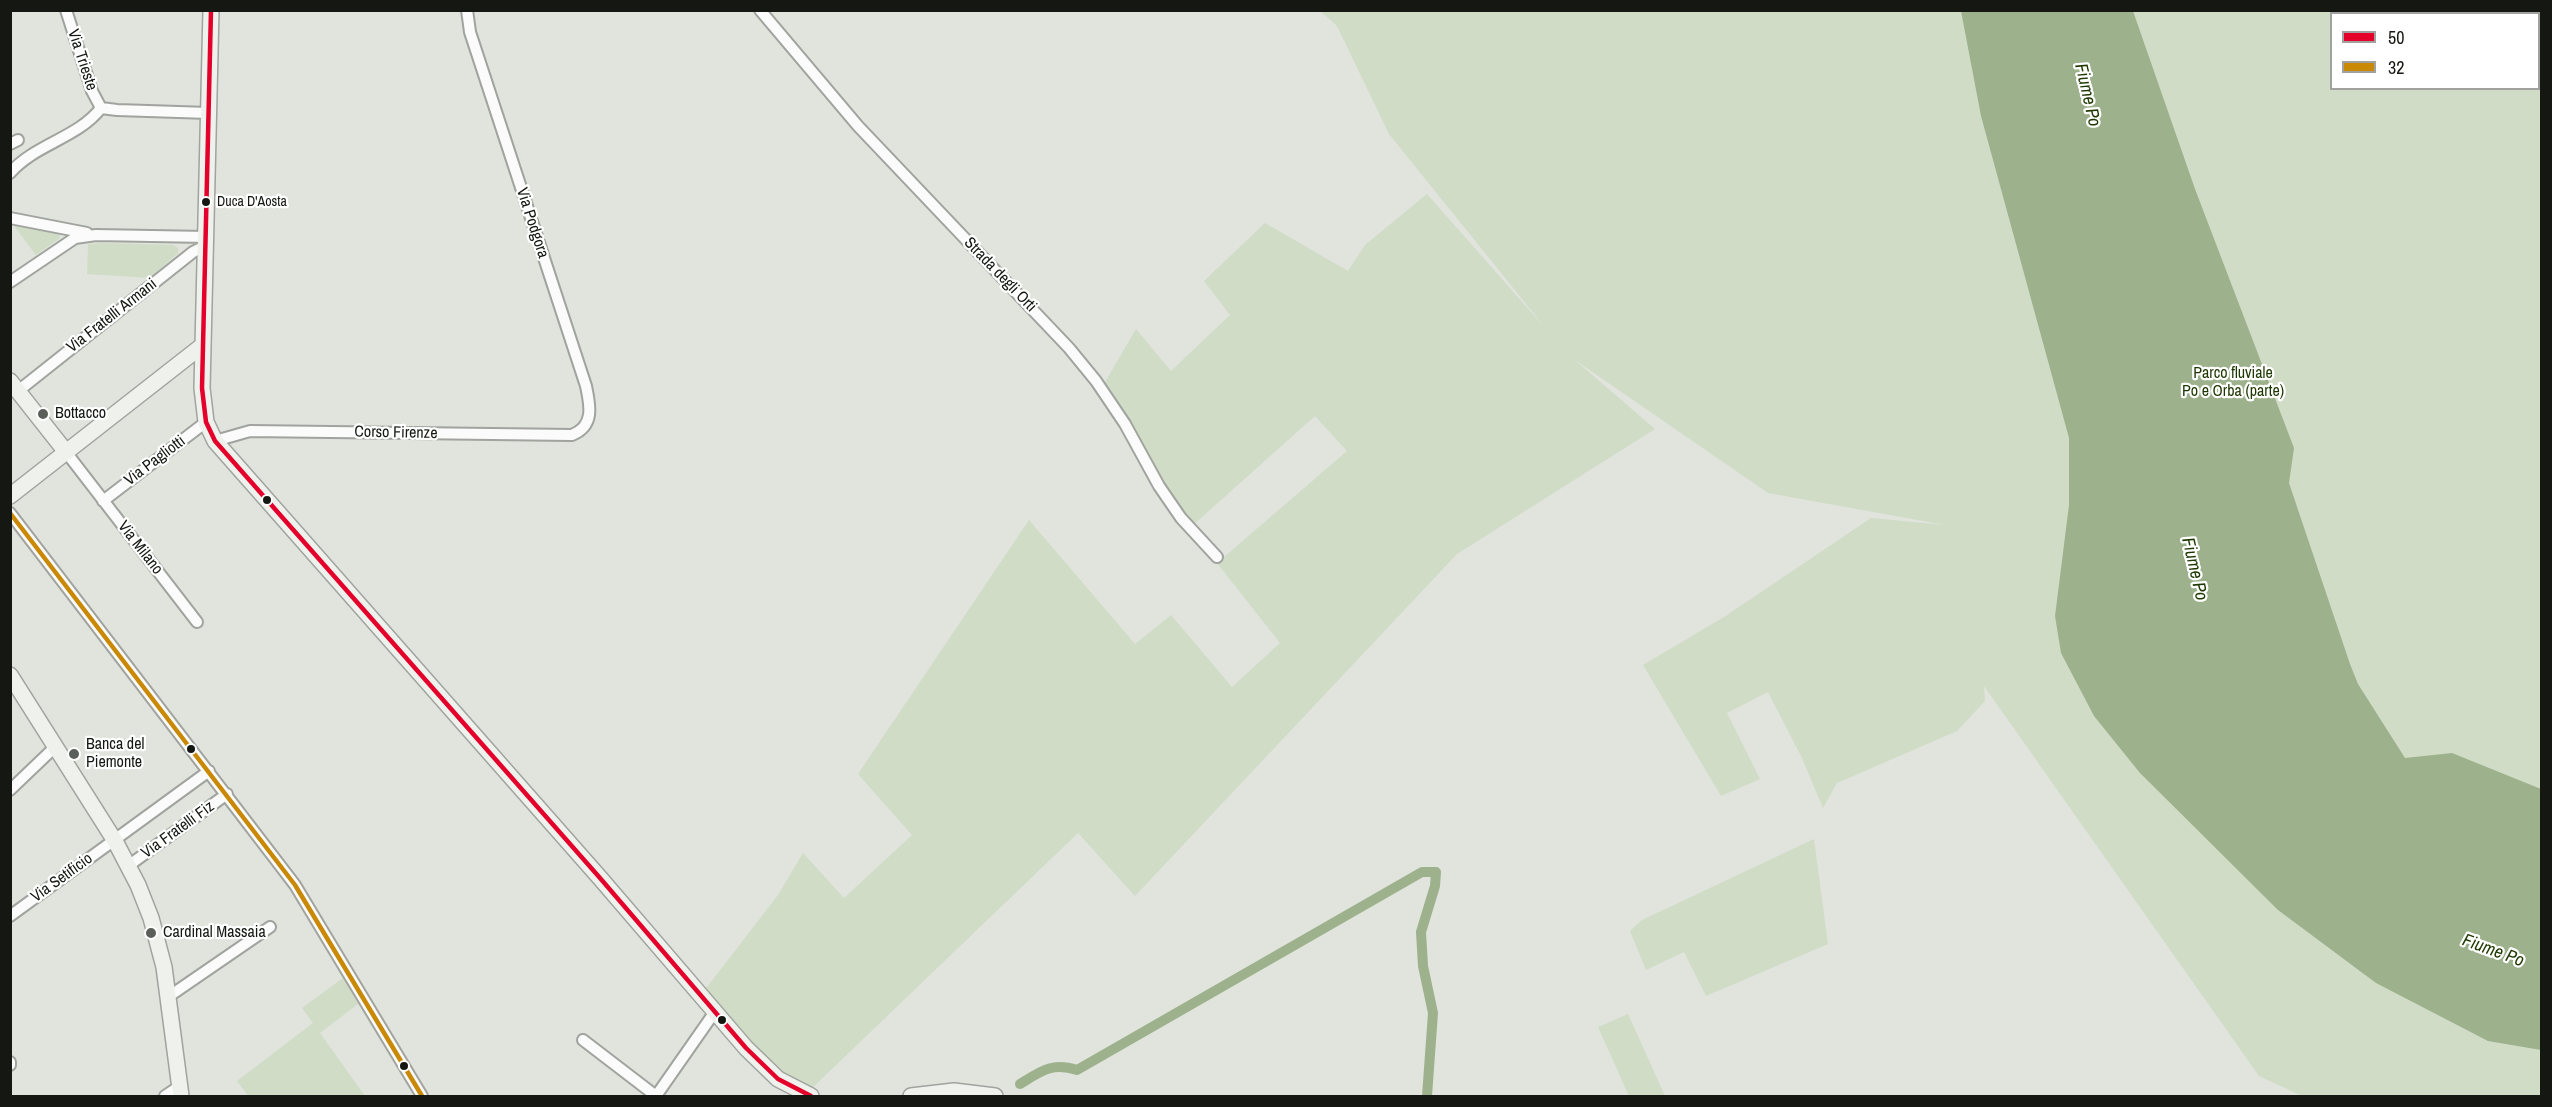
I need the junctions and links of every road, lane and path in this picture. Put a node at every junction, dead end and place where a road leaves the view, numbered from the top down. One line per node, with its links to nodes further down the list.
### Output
1 (66, 10): 5 (street, Via Trieste)
2 (211, 10): 6 (street)
3 (467, 10): 15 (street, Via Podgora)
4 (760, 10): 21 (street, Strada degli Orti)
5 (100, 108): 6 (street); 7 (street)
6 (209, 113): 10 (street)
7 (10, 173)
8 (10, 218): 9 (street)
9 (96, 234): 10 (street); 11 (street)
10 (207, 241): 12 (street); 13 (street, Via Fratelli Armani)
11 (10, 282)
12 (203, 345): 14 (street); 17 (street)
13 (14, 386): 17 (street)
14 (206, 422): 16 (street); 19 (street, Via Pagliotti)
15 (579, 432): 16 (street, Corso Firenze)
16 (215, 441): 33 (street)
17 (66, 452): 18 (street); 19 (street, Via Milano)
18 (10, 496)
19 (103, 501): 22 (street, Via Milano)
20 (10, 513): 25 (street)
21 (1217, 557)
22 (197, 622)
23 (10, 675): 24 (street)
24 (56, 746): 26 (street); 28 (street)
25 (209, 771): 27 (street); 28 (street, Via Setificio)
26 (10, 790)
27 (227, 794): 29 (street, Via Fratelli Fiz); 37 (street)
28 (115, 842): 29 (street); 30 (street, Via Setificio)
29 (128, 866): 32 (street)
30 (10, 916)
31 (270, 927): 32 (street)
32 (168, 997): 35 (street)
33 (714, 1013): 34 (street); 38 (street)
34 (583, 1040)
35 (180, 1091): 36 (street)
36 (165, 1096)
37 (422, 1096)
38 (811, 1096)
39 (910, 1096): 40 (street)
40 (995, 1096)

